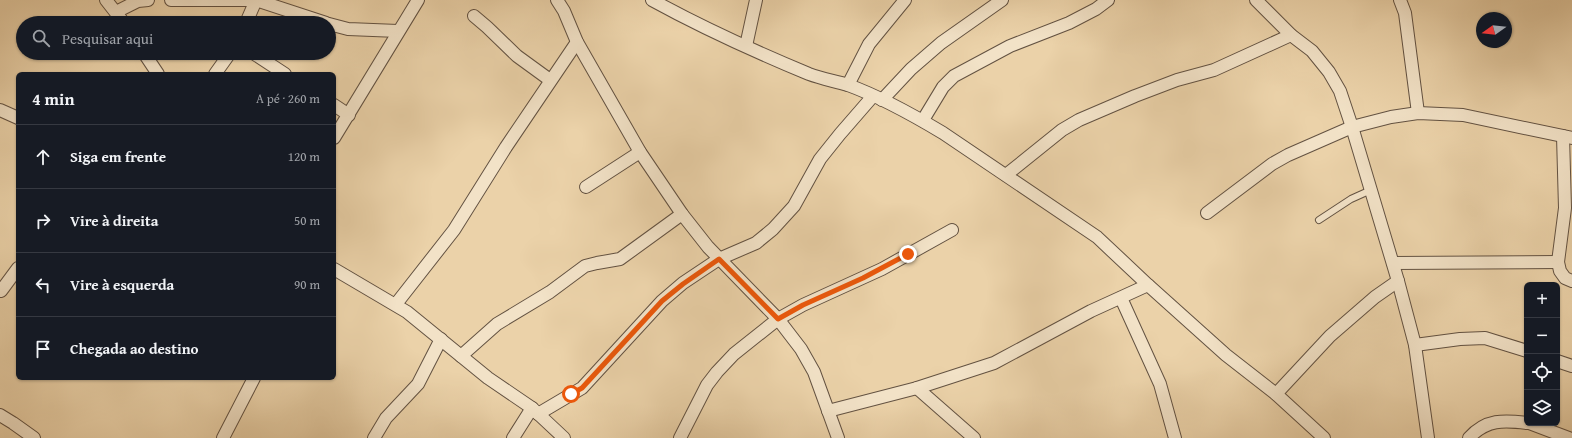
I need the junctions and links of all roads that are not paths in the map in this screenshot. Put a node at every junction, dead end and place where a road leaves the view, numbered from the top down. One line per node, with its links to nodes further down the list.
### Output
1 (106, 0): 14 (street)
2 (148, 0): 14 (street)
3 (171, 0): 4 (street)
4 (256, 0): 16 (street); 17 (street)
5 (418, 0): 20 (street)
6 (557, 0): 22 (street)
7 (652, 0): 23 (street)
8 (756, 0): 23 (street)
9 (905, 0): 31 (street)
10 (1002, 0): 32 (street)
11 (1108, 0): 38 (street)
12 (1256, 0): 21 (street)
13 (1400, 0): 35 (street)
14 (116, 12): 15 (street)
15 (119, 16)
16 (249, 16)
17 (305, 16)
18 (474, 16): 30 (street)
19 (336, 26): 20 (street)
20 (398, 31): 36 (street)
21 (1291, 35): 39 (street); 43 (street)
22 (577, 42): 30 (street); 42 (street)
23 (746, 46): 31 (street)
24 (149, 60): 27 (street)
25 (225, 60): 28 (street)
26 (263, 60): 29 (street)
27 (157, 72)
28 (216, 72)
29 (283, 72)
30 (550, 80): 61 (street)
31 (848, 85): 32 (street)
32 (878, 98): 38 (street); 51 (street)
33 (336, 106): 36 (street)
34 (0, 110): 37 (street)
35 (1418, 113): 39 (street); 41 (street)
36 (349, 115): 40 (street)
37 (16, 117)
38 (923, 120): 43 (street)
39 (1352, 127): 45 (street); 47 (street)
40 (336, 135)
41 (1567, 137): 46 (street)
42 (640, 152): 44 (street); 48 (street)
43 (1006, 175): 58 (street)
44 (586, 187)
45 (1371, 190): 49 (lane); 53 (street)
46 (1569, 209): 52 (street)
47 (1207, 213)
48 (682, 214): 51 (street); 66 (street)
49 (1319, 220)
50 (952, 230): 62 (street)
51 (719, 259): 62 (street); 72 (street)
52 (1558, 262): 53 (street); 57 (street)
53 (1393, 264): 56 (street)
54 (336, 270): 61 (street)
55 (16, 271): 59 (street)
56 (1398, 281): 64 (street); 71 (street)
57 (1572, 281)
58 (1148, 285): 60 (street); 71 (street)
59 (1, 291)
60 (1121, 298): 70 (street); 85 (street)
61 (396, 304): 63 (street)
62 (778, 319): 73 (street); 82 (street)
63 (441, 339): 66 (street); 79 (street)
64 (1415, 345): 65 (street); 87 (street)
65 (1524, 350)
66 (461, 356): 72 (street)
67 (1560, 362): 68 (street)
68 (1572, 366)
69 (253, 380): 78 (street)
70 (917, 388): 73 (street); 84 (street)
71 (1276, 394): 86 (street)
72 (535, 411): 80 (street); 81 (street)
73 (828, 411): 83 (street)
74 (0, 415): 77 (street)
75 (1524, 422): 88 (street)
76 (1536, 426): 89 (street)
77 (34, 438)
78 (223, 438)
79 (374, 438)
80 (513, 438)
81 (564, 438)
82 (680, 438)
83 (838, 438)
84 (974, 438)
85 (1175, 438)
86 (1324, 438)
87 (1428, 438)
88 (1468, 438)
89 (1569, 438)

